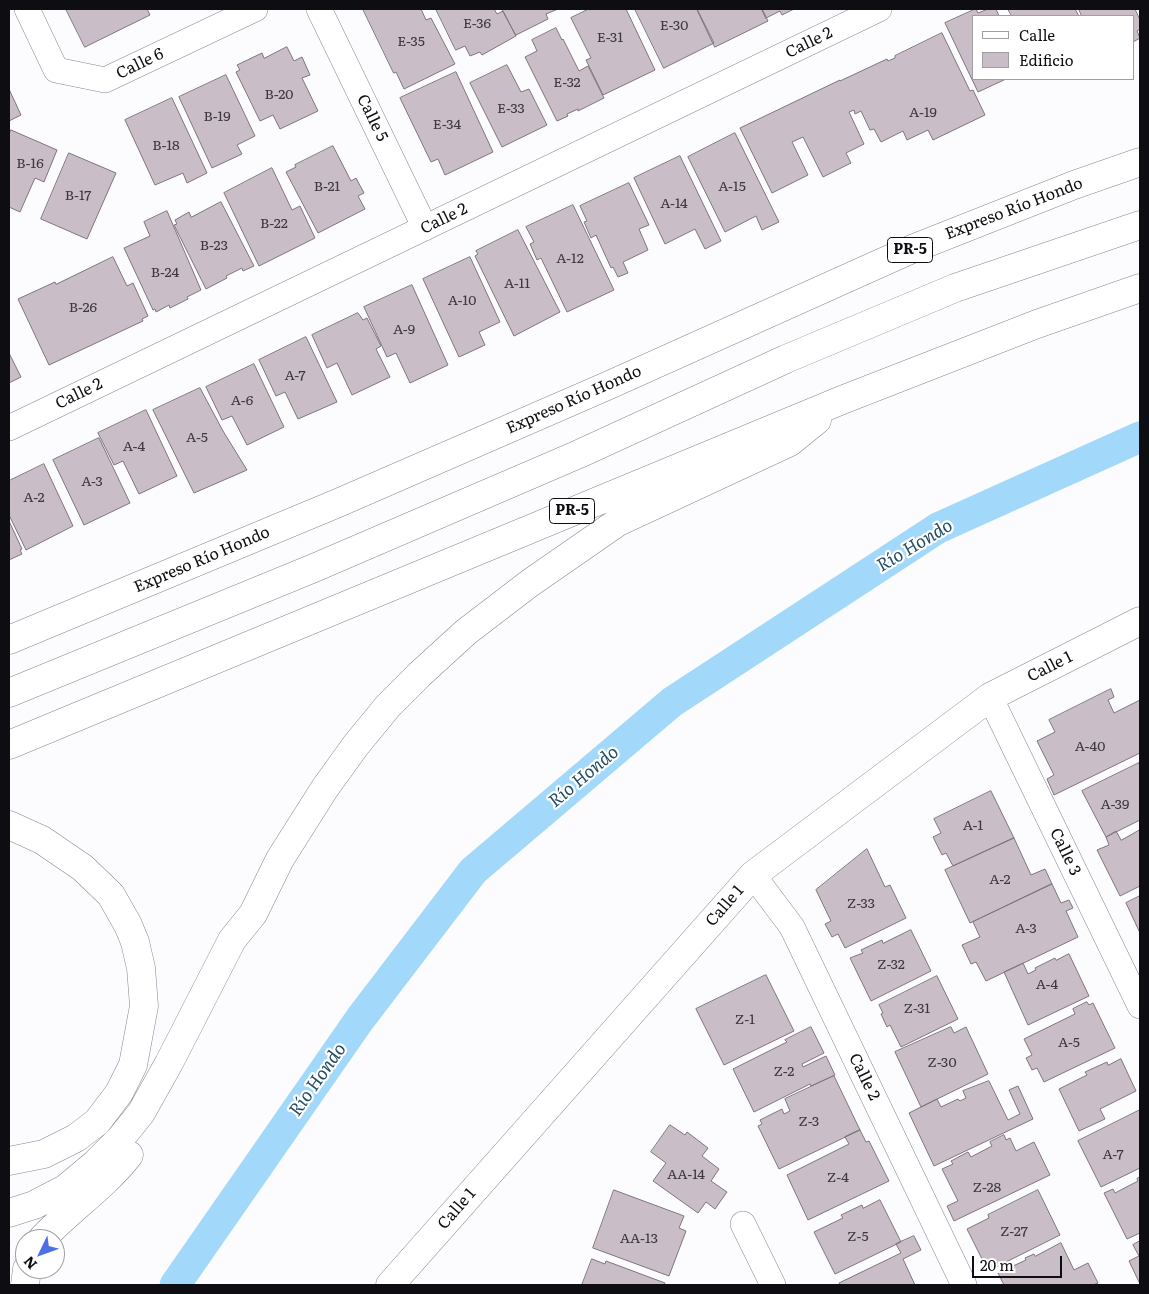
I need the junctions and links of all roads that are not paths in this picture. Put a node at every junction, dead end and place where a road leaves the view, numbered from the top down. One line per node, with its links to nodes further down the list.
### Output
1 (27, 9): 2 (street, Calle 6)
2 (255, 9)
3 (319, 9): 9 (street, Calle 5)
4 (879, 9): 9 (street, Calle 2)
5 (1140, 158): 7 (main road)
6 (1140, 162): 7 (main road, Expreso Río Hondo / PR-5)
7 (1112, 172): 13 (main road, Expreso Río Hondo / PR-5)
8 (1140, 225): 17 (main road)
9 (426, 228): 12 (street, Calle 2)
10 (1140, 288): 11 (main road, PR-5)
11 (842, 400): 19 (main road, PR-5); 22 (main road)
12 (9, 428)
13 (60, 619): 15 (main road); 16 (main road, Expreso Río Hondo / PR-5)
14 (1140, 621): 18 (main road, Calle 1)
15 (9, 623)
16 (9, 640)
17 (9, 693)
18 (990, 697): 21 (main road, Calle 1); 23 (street, Calle 3)
19 (9, 745)
20 (9, 825): 24 (main road)
21 (753, 875): 28 (main road, Calle 1); 30 (street, Calle 2)
22 (253, 914): 25 (main road); 27 (main road)
23 (1140, 1006)
24 (9, 1161)
25 (9, 1213)
26 (743, 1224): 29 (street)
27 (51, 1229)
28 (390, 1285)
29 (773, 1285)
30 (964, 1285)

